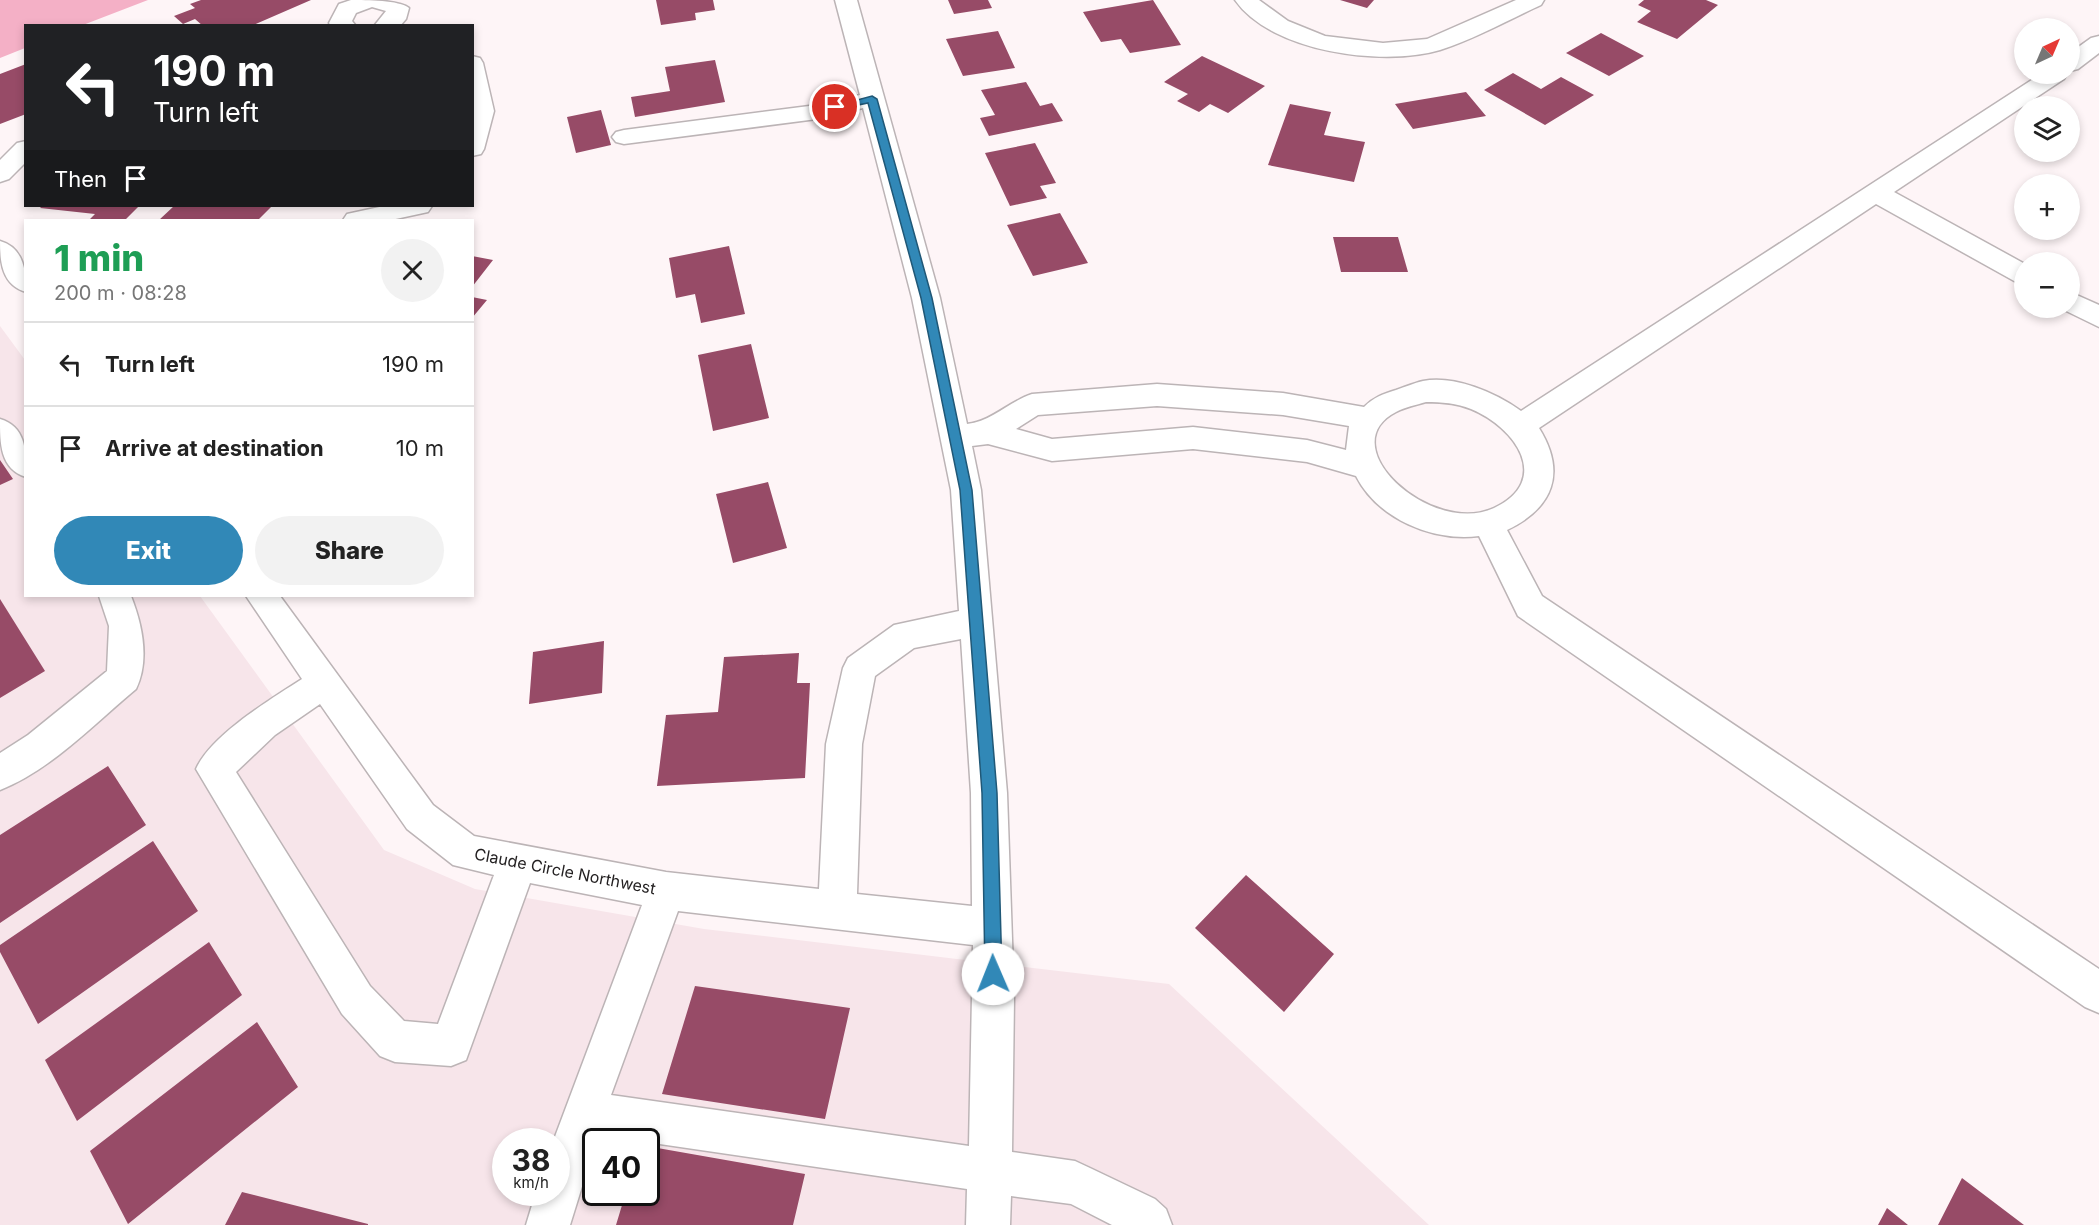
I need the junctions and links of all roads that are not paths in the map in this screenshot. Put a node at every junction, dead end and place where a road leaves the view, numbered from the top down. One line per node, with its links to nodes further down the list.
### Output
1 (371, 0): 5 (street); 6 (street)
2 (846, 0): 13 (street)
3 (1246, 0): 4 (street)
4 (1533, 0)
5 (398, 23)
6 (340, 24)
7 (2099, 43): 8 (street)
8 (2080, 56)
9 (2080, 68): 10 (street)
10 (2099, 70)
11 (474, 73): 15 (street)
12 (2039, 84): 18 (street)
13 (872, 99): 14 (street); 29 (street)
14 (624, 137)
15 (474, 141)
16 (24, 150): 17 (street)
17 (0, 174)
18 (1876, 193): 22 (street); 27 (street)
19 (414, 207): 20 (street)
20 (360, 219)
21 (0, 250): 23 (street)
22 (2014, 270)
23 (24, 280)
24 (2080, 307): 25 (street)
25 (2099, 317)
26 (1368, 419): 27 (street); 29 (street); 31 (street)
27 (1520, 426): 32 (street)
28 (0, 430): 30 (street)
29 (972, 435): 31 (street); 35 (street)
30 (24, 463)
31 (1364, 467): 32 (street)
32 (1488, 524): 42 (street)
33 (115, 597): 37 (street)
34 (263, 597): 36 (street, Claude Circle Northwest)
35 (976, 622): 40 (street); 41 (street)
36 (322, 683): 38 (street, Claude Circle Northwest); 38 (street)
37 (0, 772)
38 (518, 862): 39 (street, Claude Circle Northwest)
39 (666, 891): 40 (street, Claude Circle Northwest); 43 (street)
40 (837, 911): 41 (street, Claude Circle Northwest)
41 (993, 928): 44 (street)
42 (2099, 993)
43 (584, 1112): 44 (street); 45 (street)
44 (989, 1171): 46 (street); 47 (street)
45 (548, 1225)
46 (988, 1225)
47 (1150, 1225)

